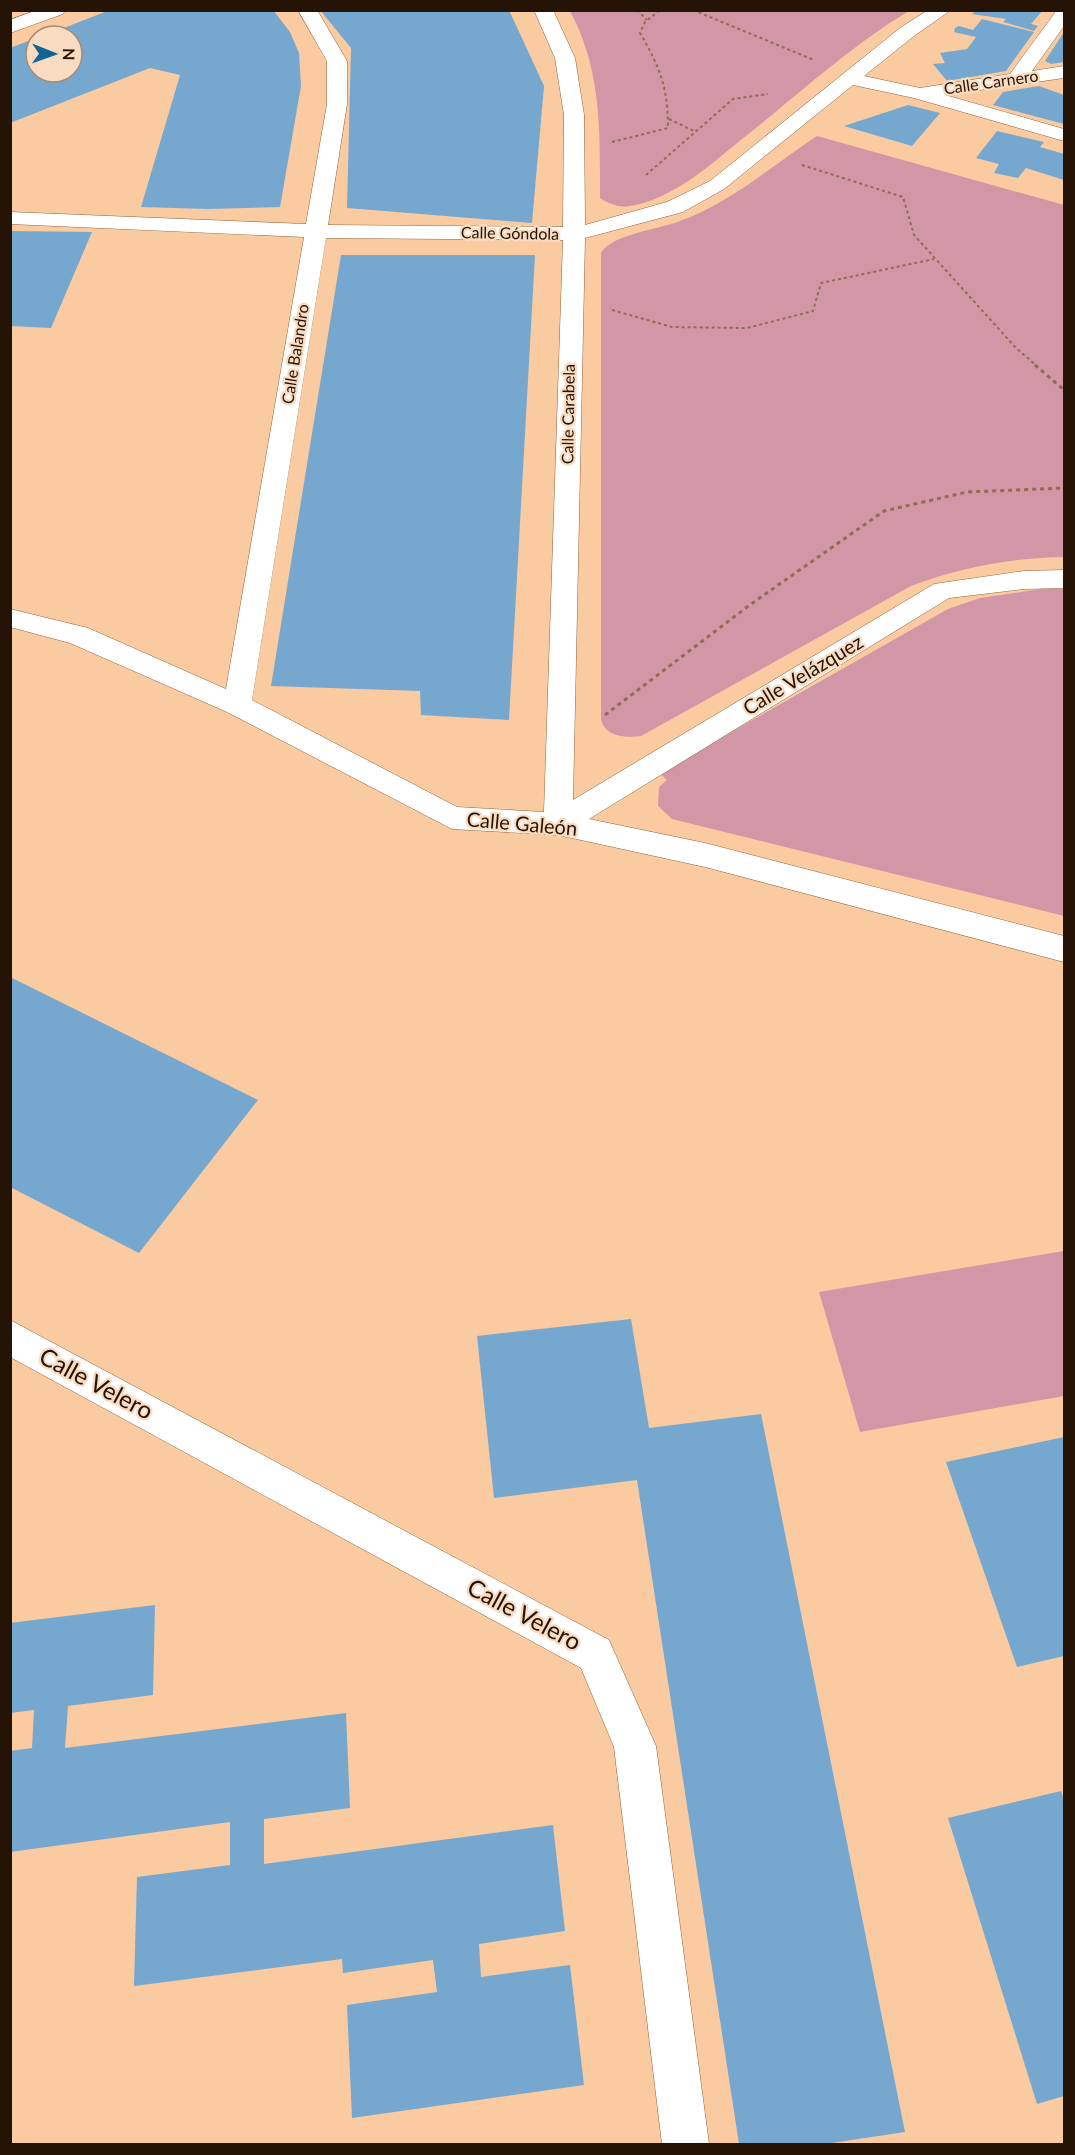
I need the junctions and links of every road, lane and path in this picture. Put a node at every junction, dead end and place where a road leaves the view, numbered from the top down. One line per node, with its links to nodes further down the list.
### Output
1 (56, 10): 10 (street)
2 (307, 10): 24 (street, Calle Balandro)
3 (543, 10): 20 (street, Calle Carabela)
4 (637, 10): 9 (path)
5 (660, 10): 9 (path)
6 (693, 10): 11 (path)
7 (942, 10): 14 (street, Calle Góndola)
8 (1065, 14): 13 (street)
9 (646, 20): 17 (path)
10 (10, 27)
11 (808, 67)
12 (1065, 72): 13 (street, Calle Carnero)
13 (1017, 78): 16 (street, Calle Carnero)
14 (851, 79): 16 (street); 25 (street, Calle Góndola)
15 (775, 90): 18 (path)
16 (918, 93): 19 (street)
17 (669, 120): 18 (path); 20 (path)
18 (696, 132): 22 (path)
19 (1065, 135)
20 (573, 149): 25 (street, Calle Carabela)
21 (792, 163): 26 (path)
22 (645, 175)
23 (10, 218): 24 (street, Calle Góndola)
24 (315, 231): 25 (street, Calle Góndola); 32 (street, Calle Balandro)
25 (574, 234): 27 (street, Calle Carabela)
26 (934, 259): 27 (path); 28 (path)
27 (571, 299): 33 (street, Calle Carabela)
28 (1065, 390)
29 (1065, 488): 33 (path)
30 (1065, 579): 34 (street, Calle Velázquez)
31 (10, 618): 32 (street, Calle Galeón)
32 (237, 705): 34 (street, Calle Galeón)
33 (561, 749): 34 (street, Calle Carabela)
34 (558, 824): 35 (street, Calle Galeón)
35 (1065, 949)
36 (10, 1337): 37 (street, Calle Velero)
37 (686, 2145)

